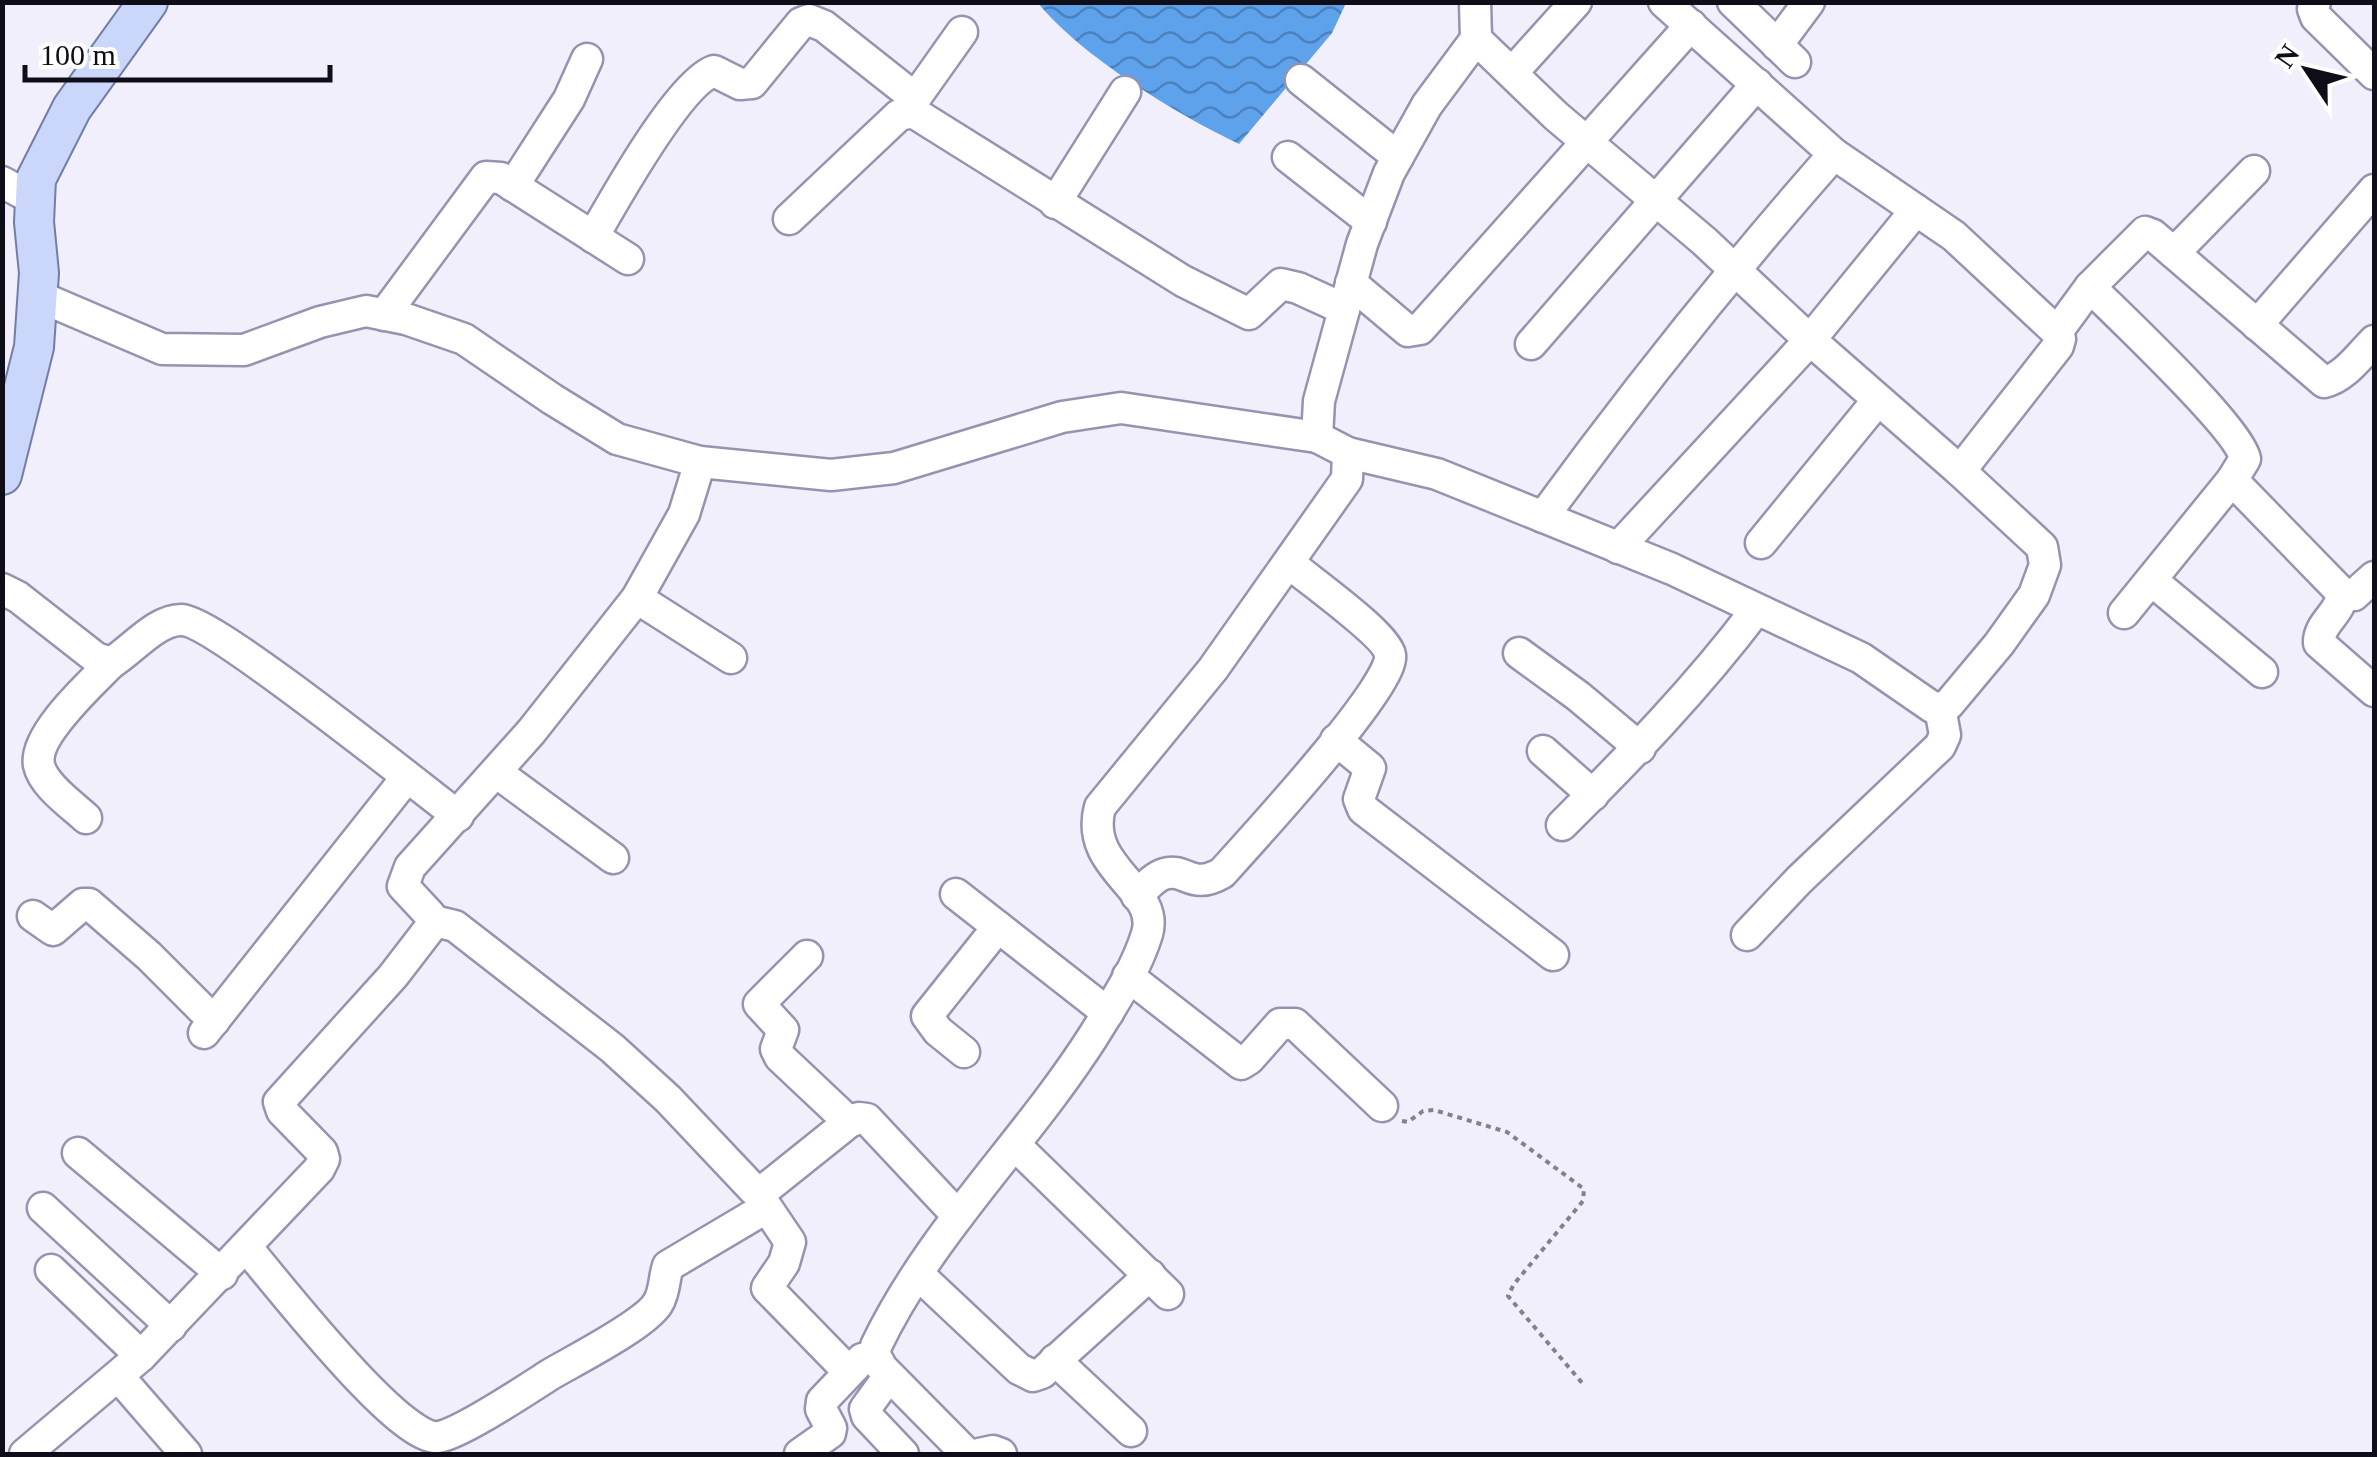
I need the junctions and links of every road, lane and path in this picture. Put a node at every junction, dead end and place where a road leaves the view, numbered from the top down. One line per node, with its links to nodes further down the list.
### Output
1 (148, 2): 25 (main road)
2 (1475, 2): 10 (street)
3 (1576, 2): 12 (street)
4 (1664, 2): 8 (street)
5 (1733, 2): 6 (street)
6 (1809, 2)
7 (2315, 2): 13 (street)
8 (1691, 25): 15 (street); 18 (street)
9 (962, 32): 17 (street)
10 (1476, 38): 12 (street); 21 (street)
11 (587, 59): 23 (street)
12 (1512, 73): 18 (street)
13 (2374, 74)
14 (1300, 80): 21 (street)
15 (1757, 84): 19 (street); 26 (street)
16 (1125, 92): 27 (street)
17 (911, 105): 27 (street); 29 (street); 31 (street)
18 (1586, 141): 26 (street); 37 (street)
19 (1834, 154): 28 (street); 34 (street)
20 (1288, 157): 30 (street)
21 (1398, 157): 30 (street)
22 (2254, 172): 32 (street)
23 (513, 186): 31 (street); 38 (street)
24 (2374, 190): 39 (street)
25 (19, 191): 36 (main road)
26 (1656, 201): 34 (street); 43 (street)
27 (1055, 203): 37 (street)
28 (1916, 210): 40 (street); 41 (street)
29 (788, 218)
30 (1370, 222): 37 (street)
31 (593, 237): 33 (street)
32 (2174, 253): 35 (street); 39 (street)
33 (628, 259)
34 (1733, 269): 41 (street); 51 (street)
35 (2090, 286): 40 (street); 50 (street)
36 (38, 296): 38 (street); 49 (main road)
37 (1348, 296): 45 (street)
38 (384, 315): 47 (street)
39 (2257, 325): 42 (street)
40 (2056, 332): 48 (street)
41 (1810, 340): 44 (street); 53 (street)
42 (2374, 340)
43 (1531, 344)
44 (1878, 400): 48 (street); 52 (street)
45 (1318, 437): 46 (street); 47 (street)
46 (1348, 453): 51 (street); 54 (street)
47 (700, 462): 59 (street)
48 (1960, 471): 67 (street)
49 (2, 475)
50 (2232, 480): 56 (street); 58 (street)
51 (1543, 517): 53 (street)
52 (1761, 544)
53 (1618, 548): 60 (street)
54 (1288, 563): 68 (street); 79 (street)
55 (2374, 576): 58 (street)
56 (2151, 580): 61 (street); 65 (street)
57 (2, 589): 64 (street)
58 (2342, 592): 66 (street)
59 (637, 598): 63 (street); 71 (street)
60 (1756, 610): 67 (street); 69 (street)
61 (2124, 613)
62 (1519, 654): 69 (street)
63 (731, 658)
64 (112, 663): 72 (street); 75 (street)
65 (2262, 672)
66 (2374, 691)
67 (1940, 708): 83 (street)
68 (1336, 740): 79 (street); 84 (street)
69 (1640, 748): 73 (street)
70 (1543, 751): 73 (street)
71 (496, 772): 74 (street); 77 (street)
72 (407, 778): 74 (street); 80 (street)
73 (1593, 794): 76 (street)
74 (458, 816): 81 (street)
75 (86, 818)
76 (1562, 826)
77 (614, 858)
78 (956, 894): 82 (street)
79 (1137, 896): 86 (street)
80 (33, 916)
81 (434, 921): 93 (street); 96 (street)
82 (998, 927): 87 (street); 88 (street)
83 (1747, 935)
84 (1552, 955)
85 (807, 956): 90 (street)
86 (1128, 976): 87 (street); 89 (street)
87 (1108, 1013): 91 (street)
88 (964, 1052)
89 (1382, 1106): 104 (path)
90 (849, 1122): 93 (street); 95 (street)
91 (1016, 1146): 95 (street); 101 (street)
92 (78, 1153): 98 (street)
93 (761, 1197): 96 (street); 103 (street)
94 (43, 1208): 100 (street)
95 (958, 1216): 99 (street)
96 (247, 1248): 98 (street)
97 (51, 1270): 102 (street)
98 (222, 1274): 100 (street)
99 (919, 1275): 101 (street); 103 (street)
100 (170, 1326): 102 (street)
101 (1056, 1360): 105 (street)
102 (130, 1367): 106 (street); 107 (street)
103 (871, 1367): 108 (street); 109 (street); 110 (street)
104 (1583, 1384)
105 (1131, 1431)
106 (25, 1454)
107 (186, 1454)
108 (800, 1454)
109 (904, 1454)
110 (968, 1454)
111 (979, 1454): 112 (street)
112 (1001, 1454)

